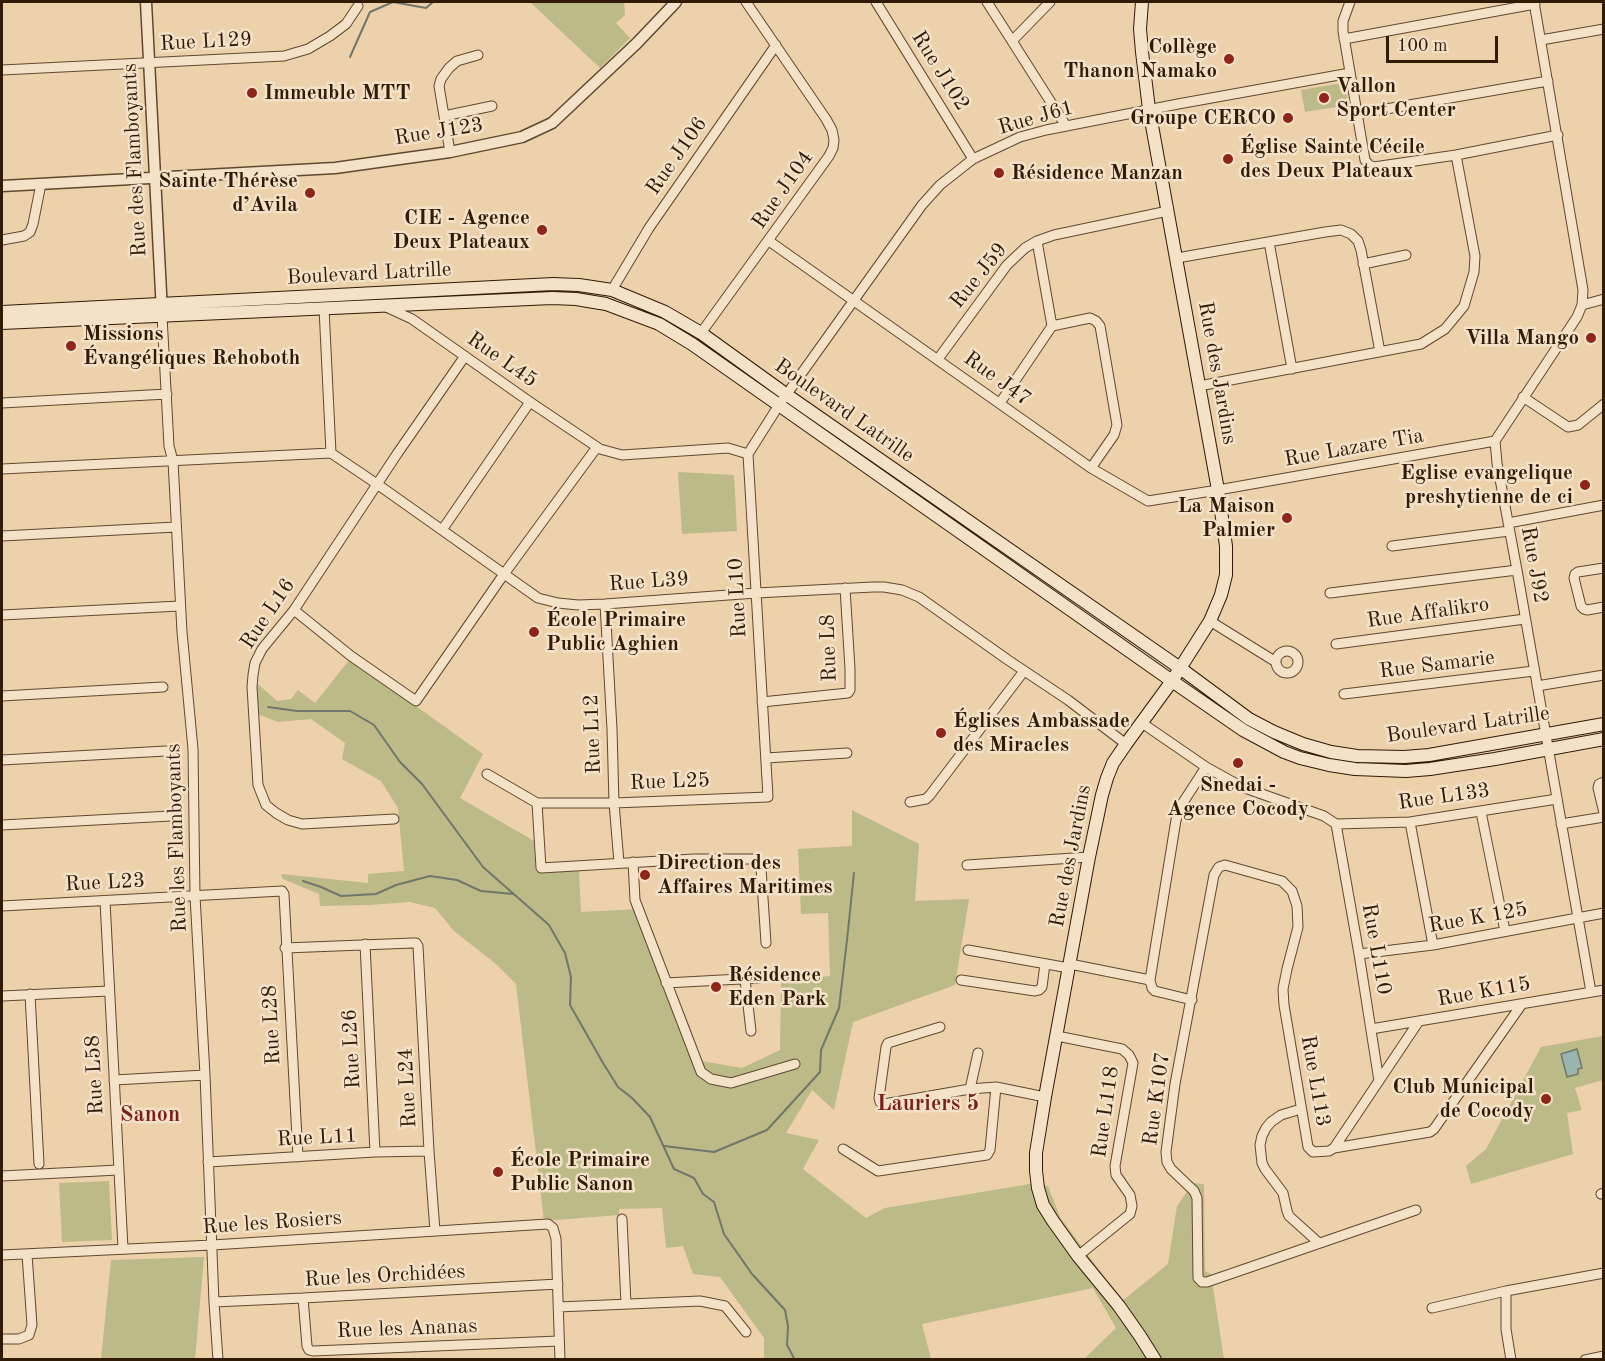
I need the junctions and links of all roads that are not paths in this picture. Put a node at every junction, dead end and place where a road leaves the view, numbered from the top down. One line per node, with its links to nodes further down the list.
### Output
1 (146, 2): 17 (street, Rue des Flamboyants)
2 (676, 2): 27 (street, Rue J123)
3 (746, 2): 15 (street, Rue J104)
4 (876, 2): 29 (street, Rue J102)
5 (987, 2): 14 (street)
6 (1050, 2): 14 (street)
7 (1142, 2): 22 (main road, Rue des Jardins)
8 (1350, 2): 12 (street)
9 (1534, 3): 12 (street); 13 (street)
10 (358, 6): 17 (street, Rue L129)
11 (1604, 29): 13 (street)
12 (1344, 39): 19 (street)
13 (1541, 40): 20 (street)
14 (1012, 41): 25 (street)
15 (776, 45): 35 (street, Rue J104); 41 (street, Rue J106)
16 (478, 56): 24 (street)
17 (150, 63): 18 (street, Rue L129); 30 (street, Rue des Flamboyants)
18 (2, 70)
19 (1350, 74): 22 (street, Rue J61); 23 (street)
20 (1548, 81): 23 (street); 26 (street)
21 (492, 106): 24 (street)
22 (1149, 110): 25 (street, Rue J61); 33 (main road, Rue des Jardins)
23 (1357, 114): 28 (street)
24 (444, 116): 27 (street)
25 (1066, 126): 29 (street, Rue J61)
26 (1558, 135): 28 (street); 45 (street)
27 (450, 152): 30 (street, Rue J123)
28 (1456, 155): 52 (street)
29 (973, 159): 43 (street, Rue J61)
30 (155, 178): 31 (street, Rue J123); 47 (street, Rue des Flamboyants)
31 (41, 184): 32 (street, Rue J123); 34 (street)
32 (2, 186)
33 (1168, 211): 36 (street, Rue J59); 39 (main road, Rue des Jardins)
34 (2, 240)
35 (769, 241): 43 (street, Rue J47); 51 (street, Rue J104)
36 (1037, 241): 50 (street); 54 (street, Rue J59)
37 (1269, 242): 39 (street); 40 (street); 55 (street)
38 (1406, 255): 40 (street)
39 (1177, 258): 56 (main road, Rue des Jardins)
40 (1364, 264): 52 (street)
41 (612, 290): 47 (main road, Boulevard Latrille); 51 (main road, Boulevard Latrille)
42 (1604, 299): 45 (street)
43 (853, 301): 54 (street, Rue J47); 59 (street, Rue J61)
44 (381, 305): 46 (main road, Boulevard Latrille); 53 (street, Rue L45); 59 (main road, Boulevard Latrille)
45 (1582, 305): 58 (street)
46 (324, 308): 47 (main road, Boulevard Latrille); 66 (street)
47 (162, 310): 48 (main road, Boulevard Latrille); 49 (main road, Boulevard Latrille); 57 (street, Rue les Flamboyants)
48 (2, 312)
49 (2, 323)
50 (1052, 326): 62 (street); 69 (street)
51 (701, 333): 59 (main road, Boulevard Latrille)
52 (1380, 352): 55 (street)
53 (465, 356): 60 (street, Rue L45); 71 (street, Rue L16)
54 (938, 359): 62 (street, Rue J47)
55 (1292, 369): 56 (street)
56 (1199, 386): 72 (main road, Rue des Jardins)
57 (167, 394): 61 (street); 68 (street, Rue les Flamboyants)
58 (1523, 398): 63 (street); 64 (street)
59 (783, 400): 67 (street); 94 (main road, Boulevard Latrille); 98 (main road, Boulevard Latrille)
60 (530, 402): 65 (street, Rue L45); 76 (street)
61 (2, 403)
62 (1000, 403): 69 (street, Rue J47)
63 (1604, 404)
64 (1495, 441): 72 (street, Rue Lazare Tia); 75 (street, Rue J92)
65 (599, 448): 67 (street); 81 (street)
66 (331, 453): 68 (street); 71 (street, Rue L39)
67 (748, 454): 83 (street, Rue L10)
68 (173, 461): 70 (street); 74 (street, Rue les Flamboyants)
69 (1091, 468): 72 (street, Rue J47)
70 (2, 469)
71 (377, 484): 76 (street, Rue L39); 88 (street, Rue L16)
72 (1218, 490): 91 (main road, Rue des Jardins)
73 (1604, 505): 75 (street)
74 (176, 527): 77 (street); 86 (street, Rue les Flamboyants)
75 (1509, 527): 78 (street); 80 (street, Rue J92)
76 (442, 530): 81 (street, Rue L39)
77 (2, 537)
78 (1392, 546)
79 (1604, 568): 87 (street)
80 (1517, 570): 84 (street); 90 (street, Rue J92)
81 (504, 574): 85 (street, Rue L39); 88 (street)
82 (845, 588): 83 (street, Rue L39); 95 (street, Rue L39); 103 (street, Rue L8)
83 (756, 593): 85 (street, Rue L39); 103 (street, Rue L10)
84 (1330, 593)
85 (605, 604): 121 (street, Rue L12)
86 (180, 606): 89 (street); 136 (street, Rue les Flamboyants)
87 (1604, 607)
88 (294, 610): 125 (street, Rue L16)
89 (2, 615)
90 (1525, 619): 92 (street, Rue Affalikro); 96 (street, Rue J92)
91 (1210, 621): 93 (street); 94 (main road, Rue des Jardins)
92 (1336, 644)
93 (1276, 662)
94 (1180, 668): 98 (main road, Rue des Jardins); 106 (main road, Boulevard Latrille)
95 (1024, 671): 108 (street, Rue L39); 119 (street)
96 (1534, 671): 99 (street, Rue J92); 101 (street, Rue Samarie)
97 (1604, 675): 99 (street)
98 (1172, 681): 104 (main road, Rue des Jardins); 109 (main road, Boulevard Latrille)
99 (1537, 686): 106 (street, Rue J92)
100 (163, 687): 102 (street)
101 (1344, 694)
102 (2, 696)
103 (762, 702): 112 (street, Rue L10)
104 (1142, 723): 108 (main road, Rue des Jardins); 114 (street)
105 (1604, 724): 106 (main road, Boulevard Latrille)
106 (1545, 734): 109 (street, Rue J92)
107 (1604, 739): 109 (main road, Boulevard Latrille)
108 (1126, 744): 130 (main road, Rue des Jardins)
109 (1548, 749): 118 (street, Rue J92)
110 (166, 751): 113 (street)
111 (848, 753): 112 (street)
112 (766, 758): 117 (street, Rue L10)
113 (2, 760)
114 (1206, 767): 127 (street); 153 (street)
115 (487, 774): 120 (street)
116 (1601, 783): 123 (street)
117 (768, 797): 121 (street, Rue L25)
118 (1557, 799): 122 (street, Rue L133); 128 (street, Rue J92)
119 (910, 802)
120 (537, 803): 121 (street, Rue L25); 132 (street)
121 (614, 803): 132 (street, Rue L12)
122 (1481, 812): 126 (street, Rue L133); 141 (street)
123 (1604, 815): 128 (street)
124 (171, 816): 129 (street)
125 (394, 819)
126 (1410, 822): 127 (street, Rue L133); 144 (street)
127 (1336, 824): 147 (street, Rue L110)
128 (1561, 824): 140 (street, Rue J92)
129 (2, 825)
130 (1089, 857): 133 (street); 149 (main road, Rue des Jardins)
131 (633, 862): 132 (street); 142 (street); 154 (street)
132 (619, 863)
133 (967, 865)
134 (1219, 867): 160 (street, Rue K107); 175 (street, Rue L113)
135 (282, 891): 136 (street, Rue L23); 145 (street, Rue L28)
136 (195, 896): 137 (street, Rue L23); 169 (street, Rue les Flamboyants)
137 (105, 901): 138 (street, Rue L23); 156 (street, Rue L58)
138 (2, 906)
139 (1604, 913): 140 (street, Rue K 125)
140 (1577, 918): 141 (street, Rue K 125); 157 (street, Rue J92)
141 (1504, 931): 144 (street, Rue K 125)
142 (766, 943)
143 (365, 944): 145 (street); 178 (street, Rue L24); 179 (street, Rue L26)
144 (1433, 945): 147 (street, Rue K 125)
145 (285, 948): 180 (street, Rue L28)
146 (968, 950): 148 (street)
147 (1359, 954): 164 (street, Rue L110)
148 (1045, 964): 149 (street); 152 (street)
149 (1070, 966): 153 (street); 166 (main road, Rue des Jardins)
150 (745, 978): 151 (street); 154 (street); 165 (street)
151 (759, 978)
152 (961, 980)
153 (1150, 980): 160 (street)
154 (666, 983): 168 (street)
155 (1604, 990): 157 (street, Rue K115)
156 (109, 991): 159 (street); 170 (street, Rue L58)
157 (1591, 992): 161 (street, Rue K115)
158 (2, 996): 159 (street)
159 (31, 999): 182 (street)
160 (1192, 1000): 188 (street, Rue K107)
161 (1522, 1004): 162 (street, Rue K115); 176 (street, Rue L113)
162 (1419, 1021): 164 (street, Rue K115); 171 (street)
163 (940, 1026): 173 (street)
164 (1371, 1029): 171 (street, Rue L110)
165 (751, 1031)
166 (1057, 1036): 174 (main road, Rue des Jardins); 193 (street, Rue L118)
167 (978, 1053): 173 (street)
168 (795, 1064)
169 (205, 1075): 170 (street); 181 (street, Rue les Flamboyants)
170 (114, 1080): 183 (street, Rue L58)
171 (1379, 1081): 176 (street)
172 (996, 1087): 173 (street); 174 (street); 177 (street)
173 (970, 1089)
174 (1045, 1097): 193 (main road, Rue des Jardins)
175 (1301, 1109): 176 (street, Rue L113); 188 (street)
176 (1334, 1148)
177 (843, 1149)
178 (429, 1151): 179 (street, Rue L11); 187 (street, Rue L24)
179 (375, 1152): 180 (street, Rue L11)
180 (298, 1157): 181 (street, Rue L11)
181 (208, 1162): 189 (street, Rue les Flamboyants)
182 (39, 1164)
183 (118, 1170): 184 (street); 190 (street, Rue L58)
184 (2, 1176)
185 (1416, 1210): 188 (street, Rue K107)
186 (622, 1219): 199 (street)
187 (435, 1231): 189 (street, Rue les Rosiers); 195 (street, Rue les Rosiers)
188 (1319, 1243)
189 (212, 1245): 190 (street, Rue les Rosiers); 198 (street, Rue les Flamboyants)
190 (123, 1248): 191 (street, Rue les Rosiers)
191 (27, 1254): 192 (street, Rue les Rosiers); 203 (street)
192 (2, 1255)
193 (1078, 1256): 208 (main road, Rue des Jardins)
194 (1604, 1273): 196 (street)
195 (558, 1284): 197 (street, Rue les Orchidées); 200 (street)
196 (1506, 1290): 201 (street); 209 (street)
197 (303, 1298): 198 (street, Rue les Orchidées); 204 (street, Rue les Ananas)
198 (214, 1302): 206 (street, Rue les Flamboyants)
199 (626, 1304): 200 (street); 202 (street)
200 (558, 1307): 204 (street)
201 (1432, 1308)
202 (746, 1332)
203 (2, 1339)
204 (559, 1341): 207 (street)
205 (1604, 1356): 210 (street)
206 (218, 1359)
207 (560, 1359)
208 (1155, 1359)
209 (1511, 1359)
210 (1585, 1359)

